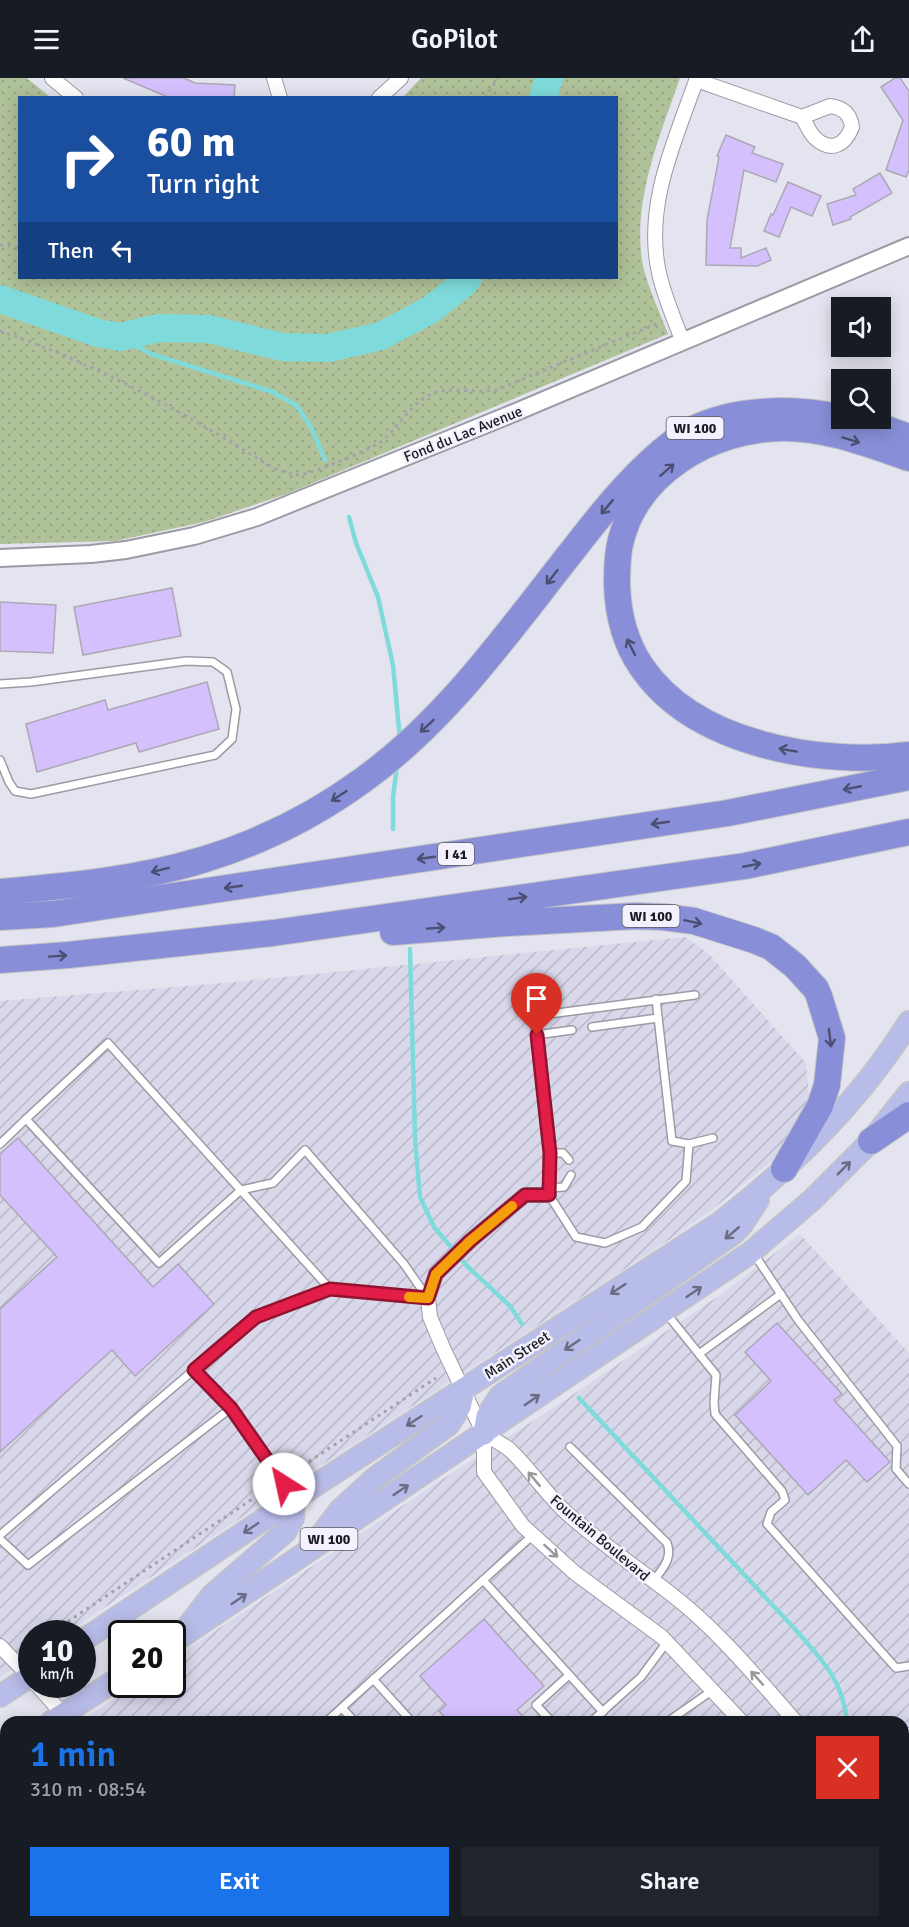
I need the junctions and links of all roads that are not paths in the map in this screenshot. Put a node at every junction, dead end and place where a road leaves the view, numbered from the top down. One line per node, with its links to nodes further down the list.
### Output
1 (52, 78): 5 (street)
2 (274, 78): 6 (street)
3 (400, 78): 7 (street)
4 (696, 79): 8 (street); 10 (street)
5 (74, 96)
6 (279, 96)
7 (381, 96)
8 (802, 117)
9 (909, 246): 10 (street, Fond du Lac Avenue)
10 (683, 342): 15 (street, Fond du Lac Avenue)
11 (831, 415): 21 (highway, WI 100, one-way to 21)
12 (887, 429): 13 (highway, WI 100)
13 (909, 437)
14 (909, 458): 17 (highway, one-way to 14)
15 (0, 558)
16 (0, 684): 18 (lane)
17 (909, 755)
18 (0, 760)
19 (909, 777): 22 (highway, I 41, one-way to 22)
20 (909, 832): 23 (highway, one-way to 20)
21 (0, 892)
22 (0, 917)
23 (273, 933): 24 (highway, one-way to 23); 41 (highway, WI 100, one-way to 41)
24 (0, 960)
25 (695, 995): 26 (lane)
26 (656, 999): 27 (lane); 31 (lane)
27 (658, 1018): 29 (lane); 38 (lane)
28 (909, 1022): 41 (main road, Main Street / WI 100)
29 (592, 1027)
30 (572, 1030): 31 (lane)
31 (537, 1035): 39 (lane)
32 (909, 1093): 36 (main road, WI 100)
33 (909, 1115): 36 (highway)
34 (26, 1119): 37 (lane); 44 (lane); 44 (lane)
35 (713, 1138): 38 (lane)
36 (871, 1140): 46 (main road, WI 100, one-way to 36)
37 (0, 1144)
38 (689, 1144): 45 (lane)
39 (550, 1153): 40 (lane); 45 (lane)
40 (569, 1160)
41 (784, 1169): 43 (main road, Main Street / WI 100)
42 (571, 1175): 45 (lane)
43 (766, 1187): 53 (main road, Main Street / WI 100, one-way to 53); 55 (main road, one-way to 55)
44 (241, 1190): 47 (lane); 49 (lane)
45 (549, 1192): 49 (street)
46 (752, 1251): 48 (lane); 50 (main road, WI 100, one-way to 46)
47 (330, 1289): 49 (lane); 52 (lane)
48 (781, 1294): 51 (lane); 57 (lane)
49 (428, 1298): 53 (street)
50 (665, 1311): 51 (lane); 55 (main road, WI 100, one-way to 50)
51 (699, 1354): 70 (lane)
52 (194, 1370): 54 (lane); 60 (lane)
53 (464, 1390): 55 (street); 58 (main road, Main Street / WI 100, one-way to 58); 61 (main road)
54 (231, 1408): 58 (lane); 60 (lane)
55 (484, 1434): 59 (street); 61 (main road, WI 100, one-way to 55); 63 (street, Fountain Boulevard, one-way to 55)
56 (570, 1447): 63 (lane)
57 (909, 1484)
58 (294, 1499): 64 (main road); 65 (main road, Main Street / WI 100, one-way to 65)
59 (533, 1535): 62 (lane); 67 (street, one-way to 67)
60 (0, 1537)
61 (305, 1555): 66 (main road, WI 100, one-way to 61)
62 (483, 1580): 71 (lane); 72 (lane)
63 (653, 1582): 89 (street, Fountain Boulevard, one-way to 63)
64 (186, 1628)
65 (96, 1632)
66 (186, 1633)
67 (667, 1642): 75 (street); 79 (lane)
68 (0, 1646): 69 (street)
69 (18, 1665)
70 (909, 1667)
71 (569, 1675): 79 (lane); 85 (lane)
72 (373, 1679): 78 (lane); 84 (lane)
73 (18, 1686): 76 (main road)
74 (108, 1686): 81 (main road)
75 (712, 1690): 87 (lane); 88 (street)
76 (0, 1696)
77 (46, 1698): 80 (street)
78 (342, 1708): 82 (lane); 83 (lane)
79 (603, 1712): 86 (lane)
80 (60, 1716)
81 (66, 1716)
82 (333, 1716)
83 (349, 1716)
84 (407, 1716)
85 (546, 1716)
86 (598, 1716)
87 (677, 1716)
88 (736, 1716)
89 (791, 1716)

